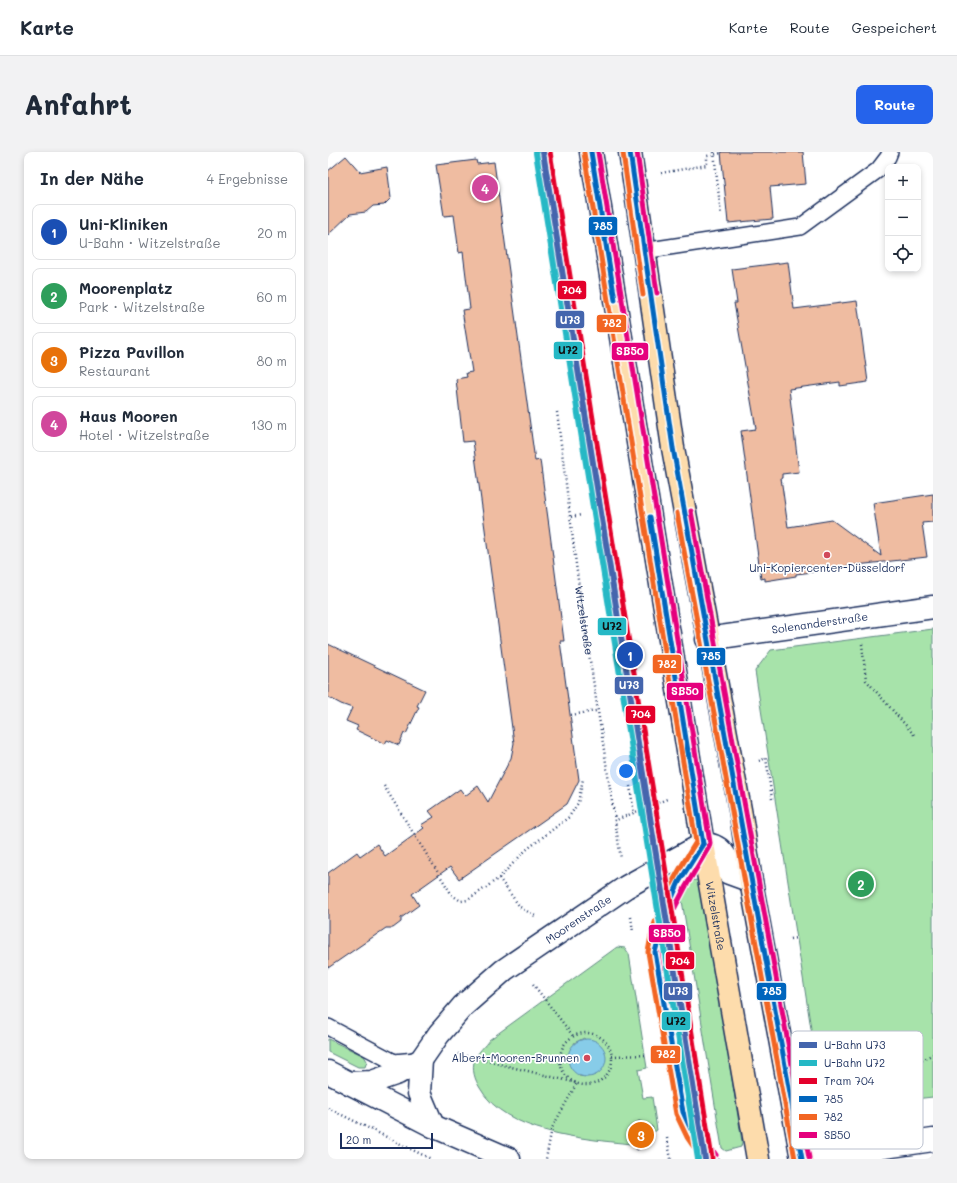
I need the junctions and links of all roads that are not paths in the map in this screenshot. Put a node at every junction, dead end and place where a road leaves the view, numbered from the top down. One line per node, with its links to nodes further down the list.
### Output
1 (591, 152): 7 (main road, Witzelstraße)
2 (630, 152): 4 (main road)
3 (890, 152): 4 (lane)
4 (643, 251): 6 (main road)
5 (933, 607): 6 (street, Solenanderstraße)
6 (707, 639): 8 (main road)
7 (703, 844): 8 (street); 10 (street, Moorenstraße); 20 (lane); 21 (main road, Witzelstraße)
8 (751, 881): 13 (main road)
9 (328, 1027): 10 (lane)
10 (425, 1053): 12 (street, Moorenstraße); 14 (street)
11 (328, 1072): 12 (street)
12 (349, 1083): 14 (street)
13 (791, 1103)
14 (433, 1126): 19 (street)
15 (933, 1140): 16 (street)
16 (923, 1142)
17 (799, 1149): 22 (main road)
18 (875, 1149): 22 (street)
19 (509, 1159)
20 (710, 1159)
21 (758, 1159)
22 (801, 1159)

